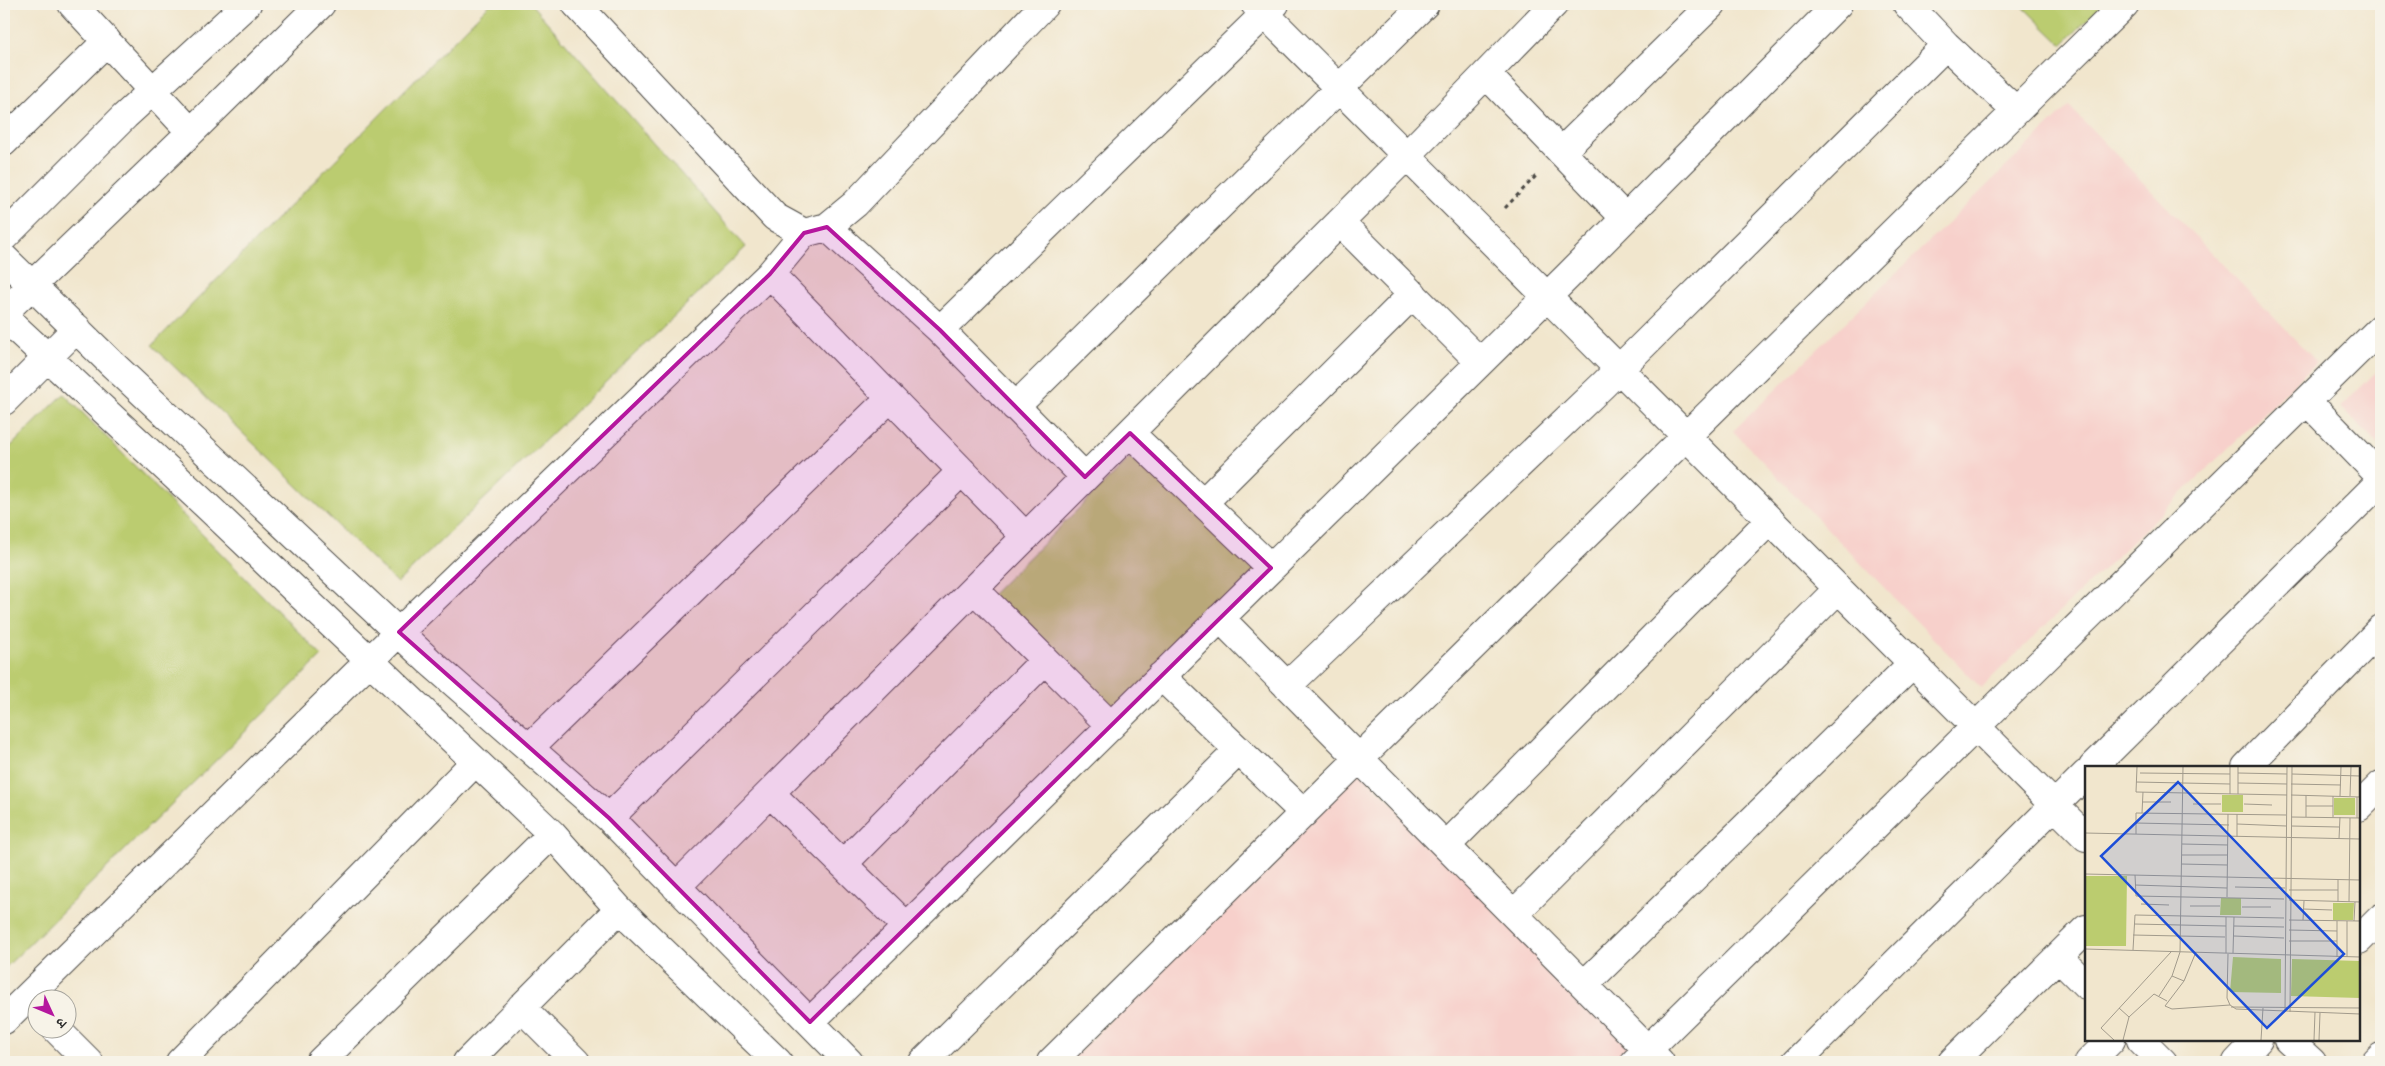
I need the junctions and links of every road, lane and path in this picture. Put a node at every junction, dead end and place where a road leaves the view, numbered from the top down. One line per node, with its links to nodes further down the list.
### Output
1 (72, 4): 13 (street)
2 (247, 4): 17 (street)
3 (321, 4): 19 (street)
4 (576, 4): 25 (street)
5 (1425, 4): 16 (street)
6 (1554, 4): 15 (street)
7 (1712, 4): 21 (street)
8 (1907, 4): 14 (street)
9 (2125, 4): 18 (street)
10 (1037, 7): 25 (street)
11 (1265, 7): 16 (street); 37 (street)
12 (1825, 8): 23 (street)
13 (107, 40): 17 (street); 20 (street)
14 (1946, 45): 18 (street); 40 (street)
15 (1486, 74): 21 (street); 22 (street)
16 (1340, 89): 22 (street); 44 (street)
17 (154, 90): 19 (street); 27 (street)
18 (2016, 111): 46 (street)
19 (191, 132): 30 (street)
20 (4, 142)
21 (1561, 152): 23 (street); 26 (path)
22 (1406, 156): 24 (street); 26 (street)
23 (1625, 218): 32 (street)
24 (1340, 222): 31 (street); 45 (street)
25 (816, 230): 29 (street); 37 (street)
26 (1482, 231): 32 (street)
27 (4, 237)
28 (4, 258): 30 (street)
29 (770, 274): 41 (street); 59 (street)
30 (31, 286): 33 (street); 35 (street)
31 (1413, 294): 39 (street); 51 (street)
32 (1547, 296): 39 (street); 40 (street)
33 (4, 312)
34 (4, 317): 38 (street)
35 (76, 328): 38 (street); 59 (street)
36 (2381, 328): 43 (street)
37 (940, 330): 44 (street)
38 (47, 358): 42 (street); 61 (street)
39 (1480, 362): 54 (street)
40 (1619, 369): 46 (street); 64 (street)
41 (890, 398): 47 (street); 67 (street)
42 (4, 401)
43 (2307, 401): 48 (street); 66 (street)
44 (1015, 407): 49 (street)
45 (1130, 433): 49 (street); 51 (street)
46 (1686, 436): 52 (street); 69 (street)
47 (962, 472): 53 (street); 79 (street)
48 (2381, 477)
49 (1085, 478): 53 (street)
50 (2381, 481): 71 (street)
51 (1203, 503): 54 (street)
52 (1770, 520): 56 (street); 82 (street)
53 (1026, 536): 55 (street)
54 (1271, 568): 57 (street)
55 (974, 589): 60 (street); 75 (street)
56 (1838, 589): 62 (street); 86 (street)
57 (1220, 618): 63 (street); 64 (street)
58 (2381, 629): 72 (street)
59 (398, 632): 61 (street); 67 (street)
60 (1045, 660): 65 (street); 83 (street)
61 (370, 661): 70 (street); 94 (street)
62 (1913, 663): 66 (street); 93 (street)
63 (1161, 676): 65 (street); 68 (street)
64 (1287, 686): 69 (street)
65 (1111, 726): 88 (street)
66 (1976, 726): 76 (street); 106 (street)
67 (529, 748): 79 (street)
68 (1239, 750): 78 (street); 113 (street)
69 (1359, 759): 78 (street); 82 (street)
70 (475, 762): 80 (street); 108 (street)
71 (2094, 766)
72 (2247, 766)
73 (2085, 775): 76 (street)
74 (2381, 785): 77 (street)
75 (770, 793): 83 (street); 84 (street)
76 (2055, 805): 81 (street); 115 (street)
77 (2360, 807)
78 (1304, 813): 114 (street)
79 (609, 818): 84 (street)
80 (552, 834): 85 (street); 109 (street)
81 (2085, 836)
82 (1446, 846): 86 (street)
83 (843, 864): 88 (street)
84 (676, 887): 98 (street)
85 (619, 909): 95 (street); 105 (street)
86 (1514, 914): 93 (street)
87 (2381, 918): 90 (street)
88 (907, 927): 98 (street)
89 (2085, 930): 91 (street)
90 (2360, 939)
91 (2058, 957): 92 (street); 116 (street)
92 (2085, 984)
93 (1584, 985): 106 (street)
94 (49, 988)
95 (521, 1007): 110 (street); 111 (street)
96 (28, 1008): 97 (street)
97 (4, 1020)
98 (810, 1022): 112 (street)
99 (65, 1038): 107 (street)
100 (2110, 1041): 117 (street)
101 (2142, 1041): 118 (street)
102 (2257, 1041): 119 (street)
103 (2289, 1041): 120 (street)
104 (2381, 1057): 121 (street)
105 (764, 1058)
106 (1648, 1058)
107 (89, 1062)
108 (180, 1062)
109 (320, 1062)
110 (466, 1062)
111 (576, 1062)
112 (849, 1062)
113 (923, 1062)
114 (1051, 1062)
115 (1796, 1062)
116 (1952, 1062)
117 (2089, 1062)
118 (2163, 1062)
119 (2237, 1062)
120 (2312, 1062)
121 (2376, 1062)

